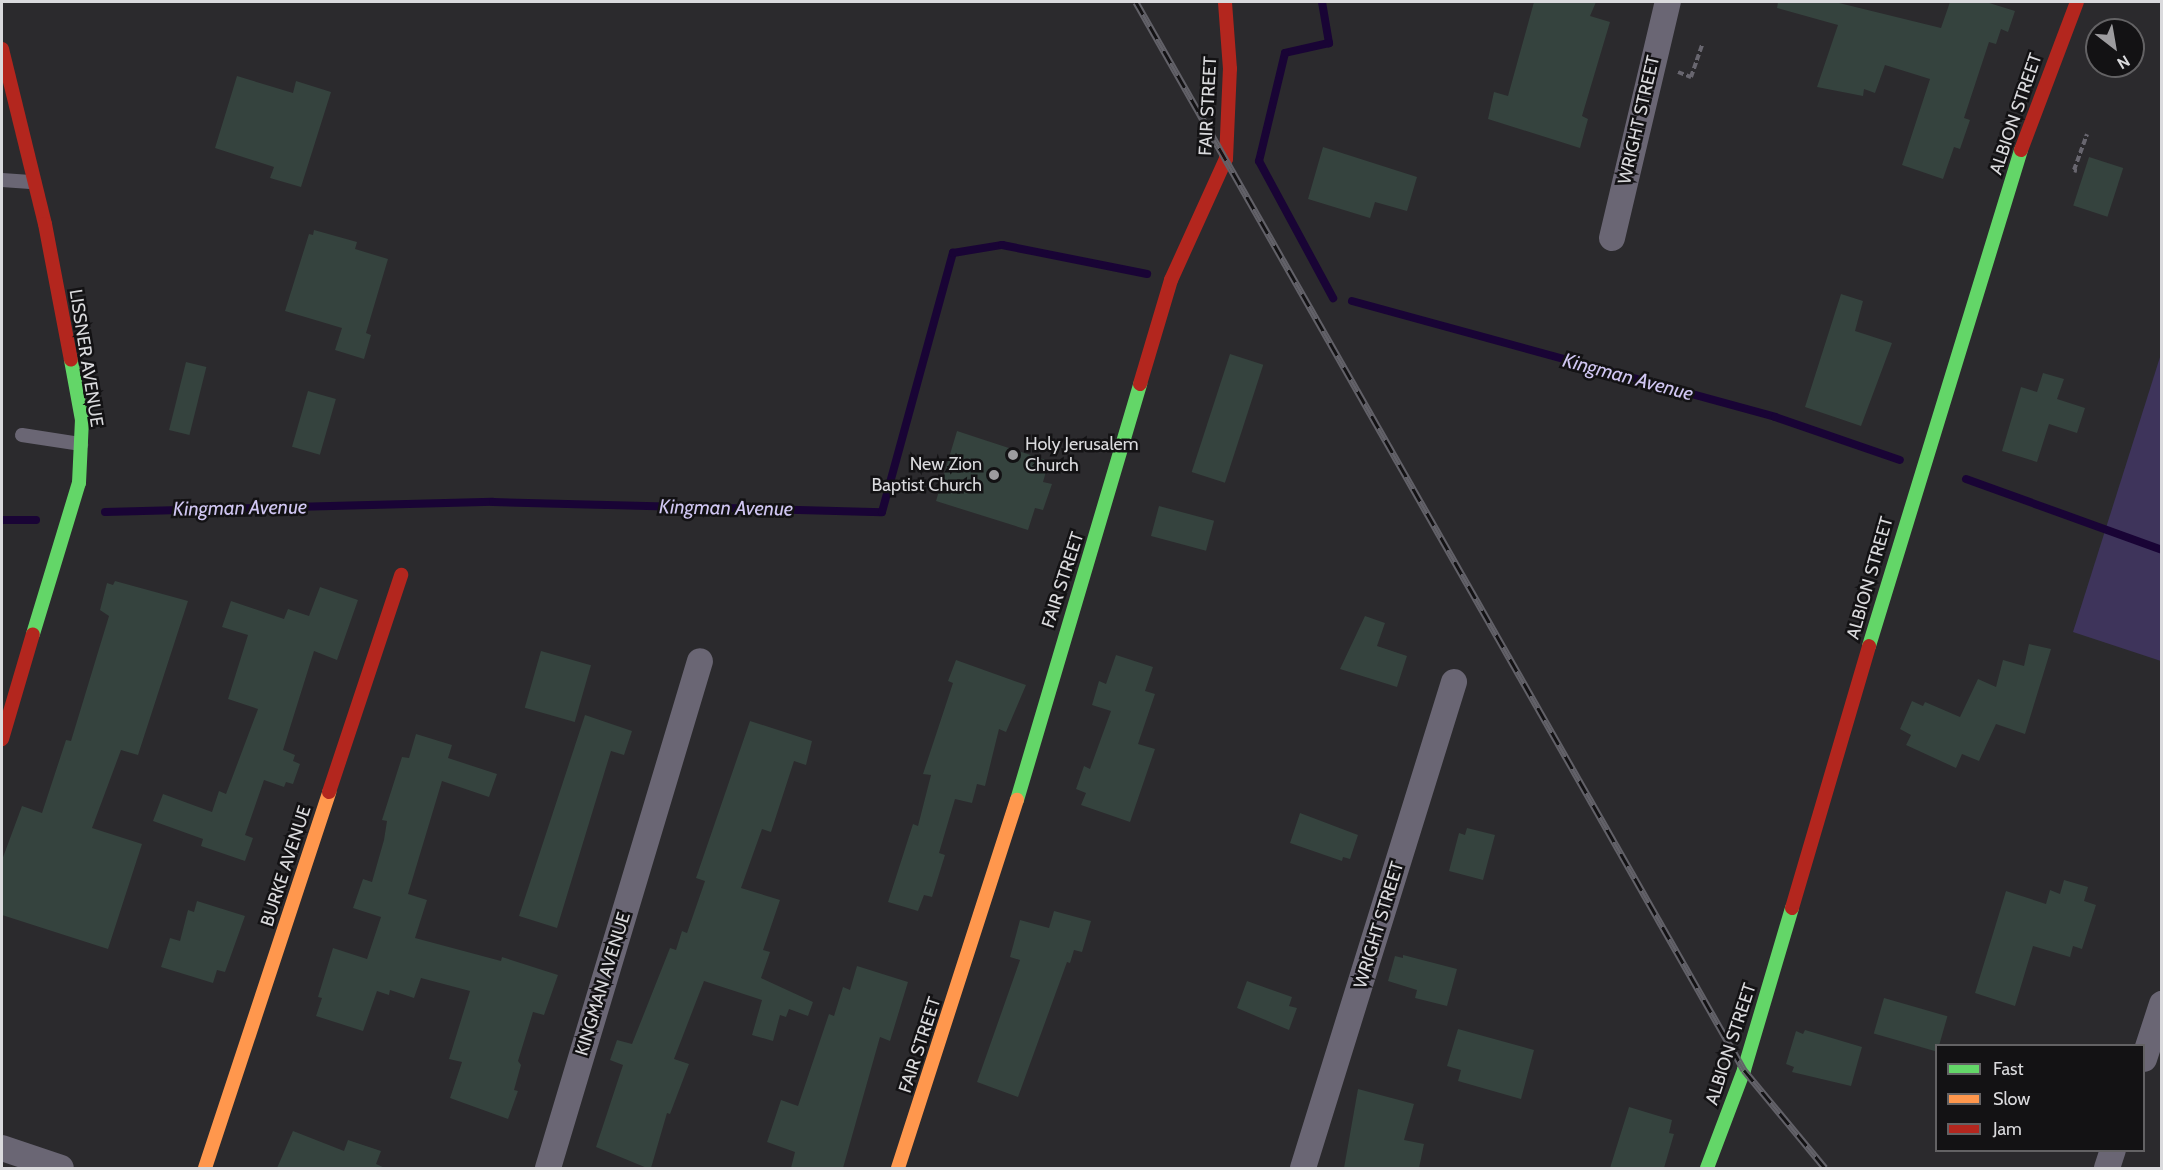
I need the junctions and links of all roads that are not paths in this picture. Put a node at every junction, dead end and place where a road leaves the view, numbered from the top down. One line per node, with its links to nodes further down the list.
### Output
1 (1225, 2): 21 (street, FAIR STREET)
2 (1668, 2): 7 (street, WRIGHT STREET)
3 (2077, 2): 23 (street, ALBION STREET)
4 (2, 48): 6 (street, LISSNER AVENUE)
5 (2, 180): 6 (lane)
6 (34, 182): 9 (street, LISSNER AVENUE)
7 (1612, 238)
8 (22, 435): 9 (lane)
9 (81, 444): 13 (street, LISSNER AVENUE)
10 (401, 575): 19 (street, BURKE AVENUE)
11 (700, 661): 20 (street, KINGMAN AVENUE)
12 (1454, 682): 22 (street, WRIGHT STREET)
13 (2, 739)
14 (2162, 1004): 15 (street)
15 (2145, 1056)
16 (2, 1148): 18 (street)
17 (2112, 1152): 24 (street)
18 (61, 1168)
19 (205, 1168)
20 (548, 1168)
21 (898, 1168)
22 (1303, 1168)
23 (1707, 1168)
24 (2107, 1168)

